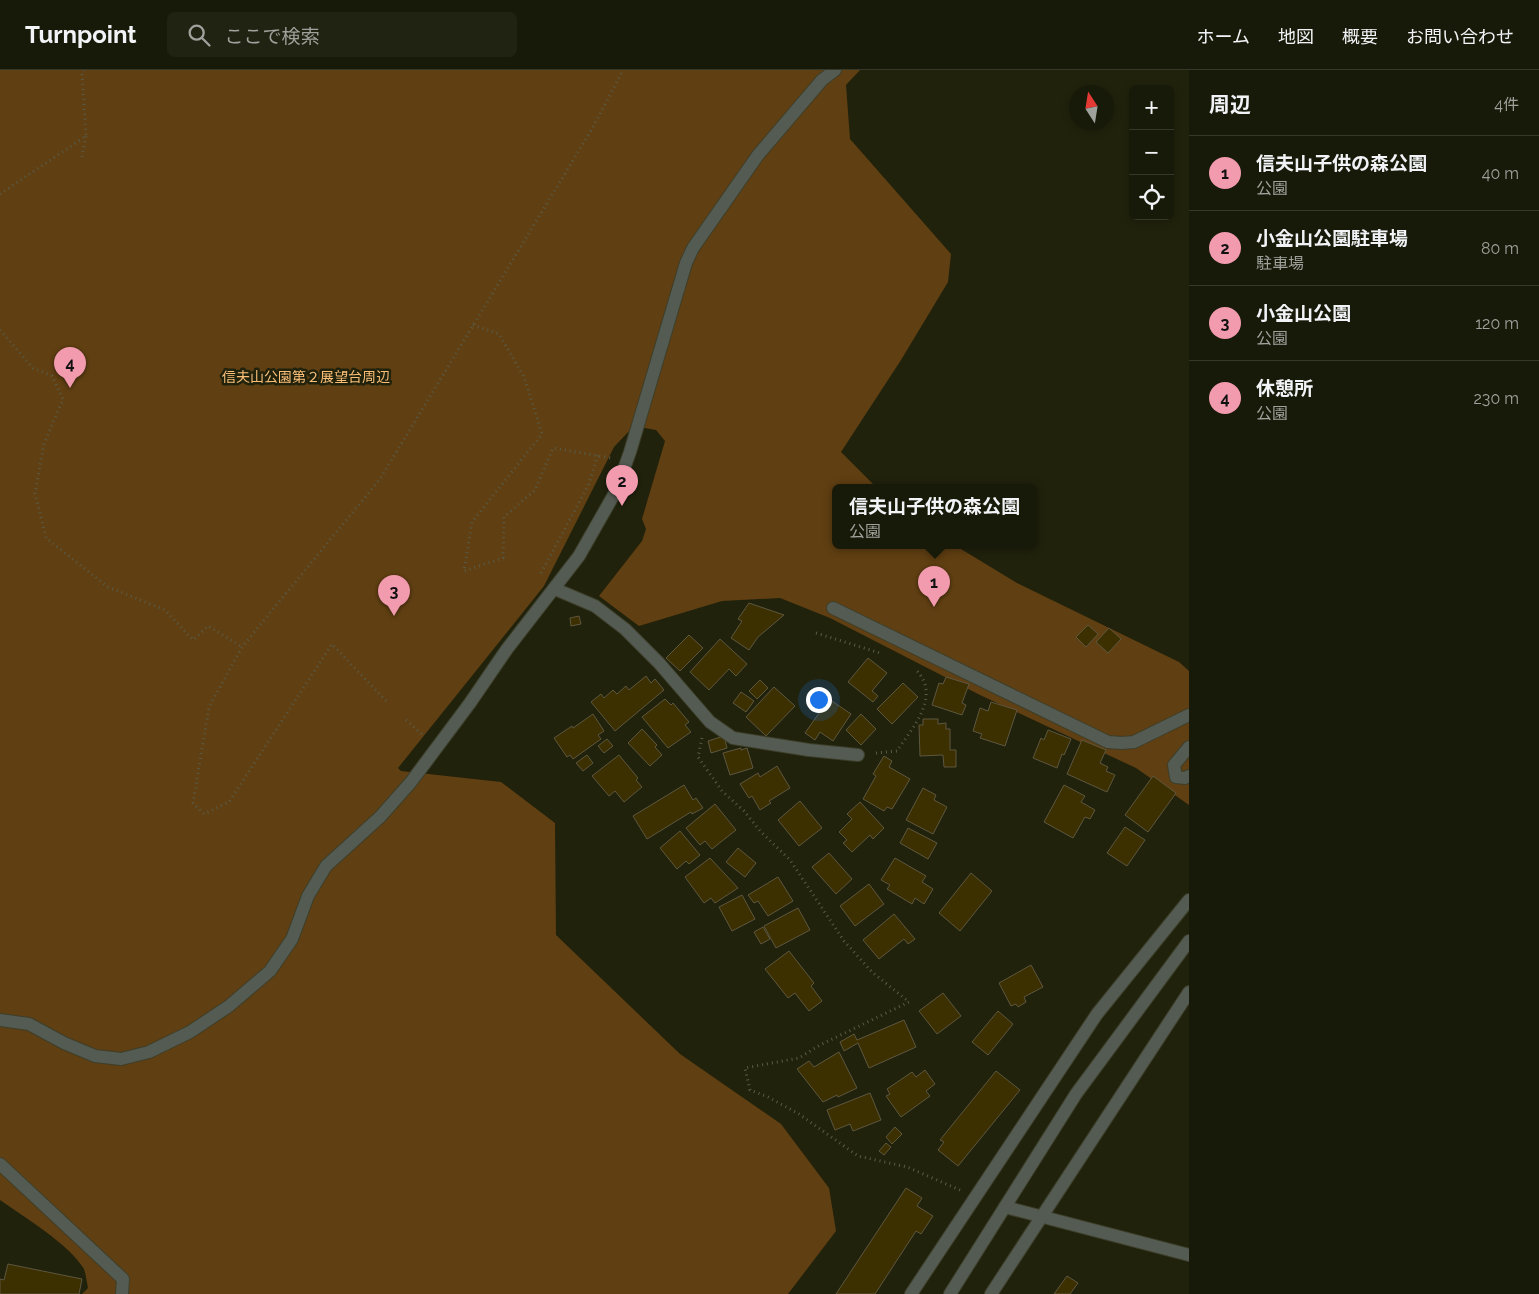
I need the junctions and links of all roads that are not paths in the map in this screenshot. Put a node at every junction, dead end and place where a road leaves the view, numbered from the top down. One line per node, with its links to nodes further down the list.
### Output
1 (834, 70): 2 (street)
2 (555, 589): 6 (street); 11 (street)
3 (833, 608): 4 (street)
4 (1189, 715)
5 (1189, 747): 7 (street)
6 (858, 754)
7 (1189, 776)
8 (1189, 900): 17 (street)
9 (1189, 942): 13 (street)
10 (1189, 993): 14 (street)
11 (0, 1020)
12 (0, 1164): 16 (street)
13 (1005, 1206): 14 (street); 18 (street)
14 (1043, 1216): 15 (street); 19 (street)
15 (1189, 1255)
16 (122, 1294)
17 (911, 1294)
18 (950, 1294)
19 (991, 1294)

